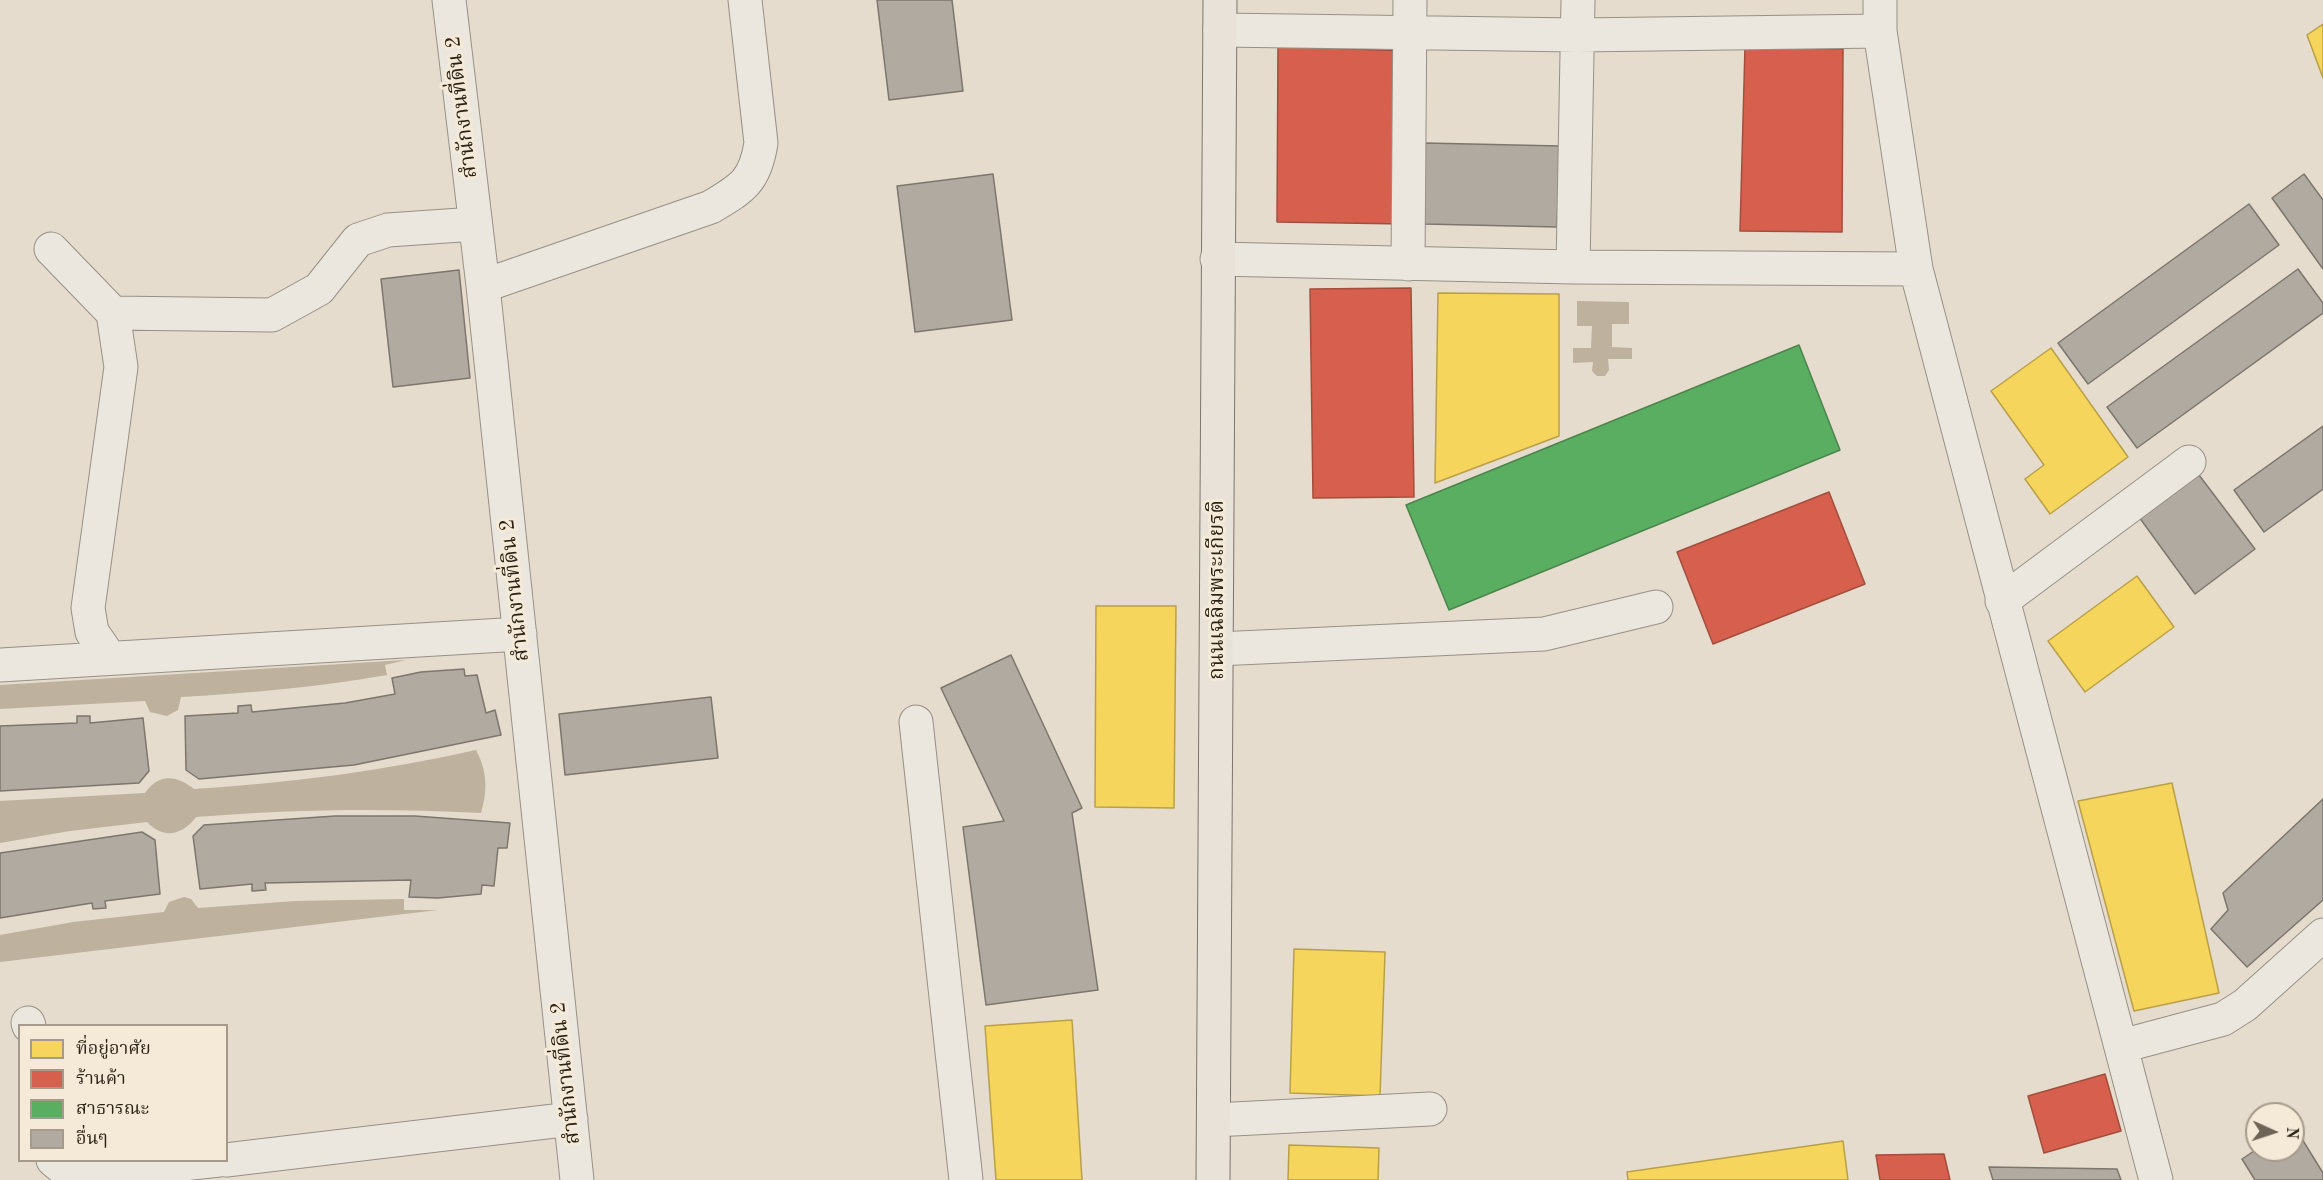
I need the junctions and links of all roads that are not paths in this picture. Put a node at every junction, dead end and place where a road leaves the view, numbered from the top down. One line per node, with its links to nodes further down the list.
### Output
1 (449, 0): 9 (street, สำนักงานที่ดิน 2)
2 (745, 0): 15 (street)
3 (1410, 0): 7 (street)
4 (1578, 0): 8 (street)
5 (1220, 15): 7 (street); 11 (main road, ถนนเฉลิมพระเกียรติ)
6 (1880, 15): 8 (street); 14 (street)
7 (1410, 33): 8 (street); 12 (street)
8 (1578, 35): 13 (street)
9 (475, 224): 15 (street, สำนักงานที่ดิน 2); 16 (street)
10 (51, 249): 16 (street)
11 (1217, 259): 12 (street); 21 (main road, ถนนเฉลิมพระเกียรติ)
12 (1408, 264): 13 (street)
13 (1573, 267): 14 (street)
14 (1916, 270): 18 (street)
15 (483, 286): 20 (street, สำนักงานที่ดิน 2)
16 (113, 314): 22 (street)
17 (2188, 462): 18 (street)
18 (2002, 602): 26 (street)
19 (1656, 607): 21 (street)
20 (520, 634): 22 (street); 28 (street, สำนักงานที่ดิน 2)
21 (1217, 649): 29 (main road, ถนนเฉลิมพระเกียรติ)
22 (110, 658): 23 (street)
23 (0, 665)
24 (916, 722): 34 (street)
25 (2323, 935): 26 (street)
26 (2122, 1046): 36 (street)
27 (1430, 1109): 29 (street)
28 (571, 1119): 30 (street); 33 (street, สำนักงานที่ดิน 2)
29 (1214, 1120): 35 (main road, ถนนเฉลิมพระเกียรติ)
30 (228, 1160)
31 (54, 1162): 32 (street)
32 (210, 1162)
33 (577, 1180)
34 (966, 1180)
35 (1213, 1180)
36 (2156, 1180)

